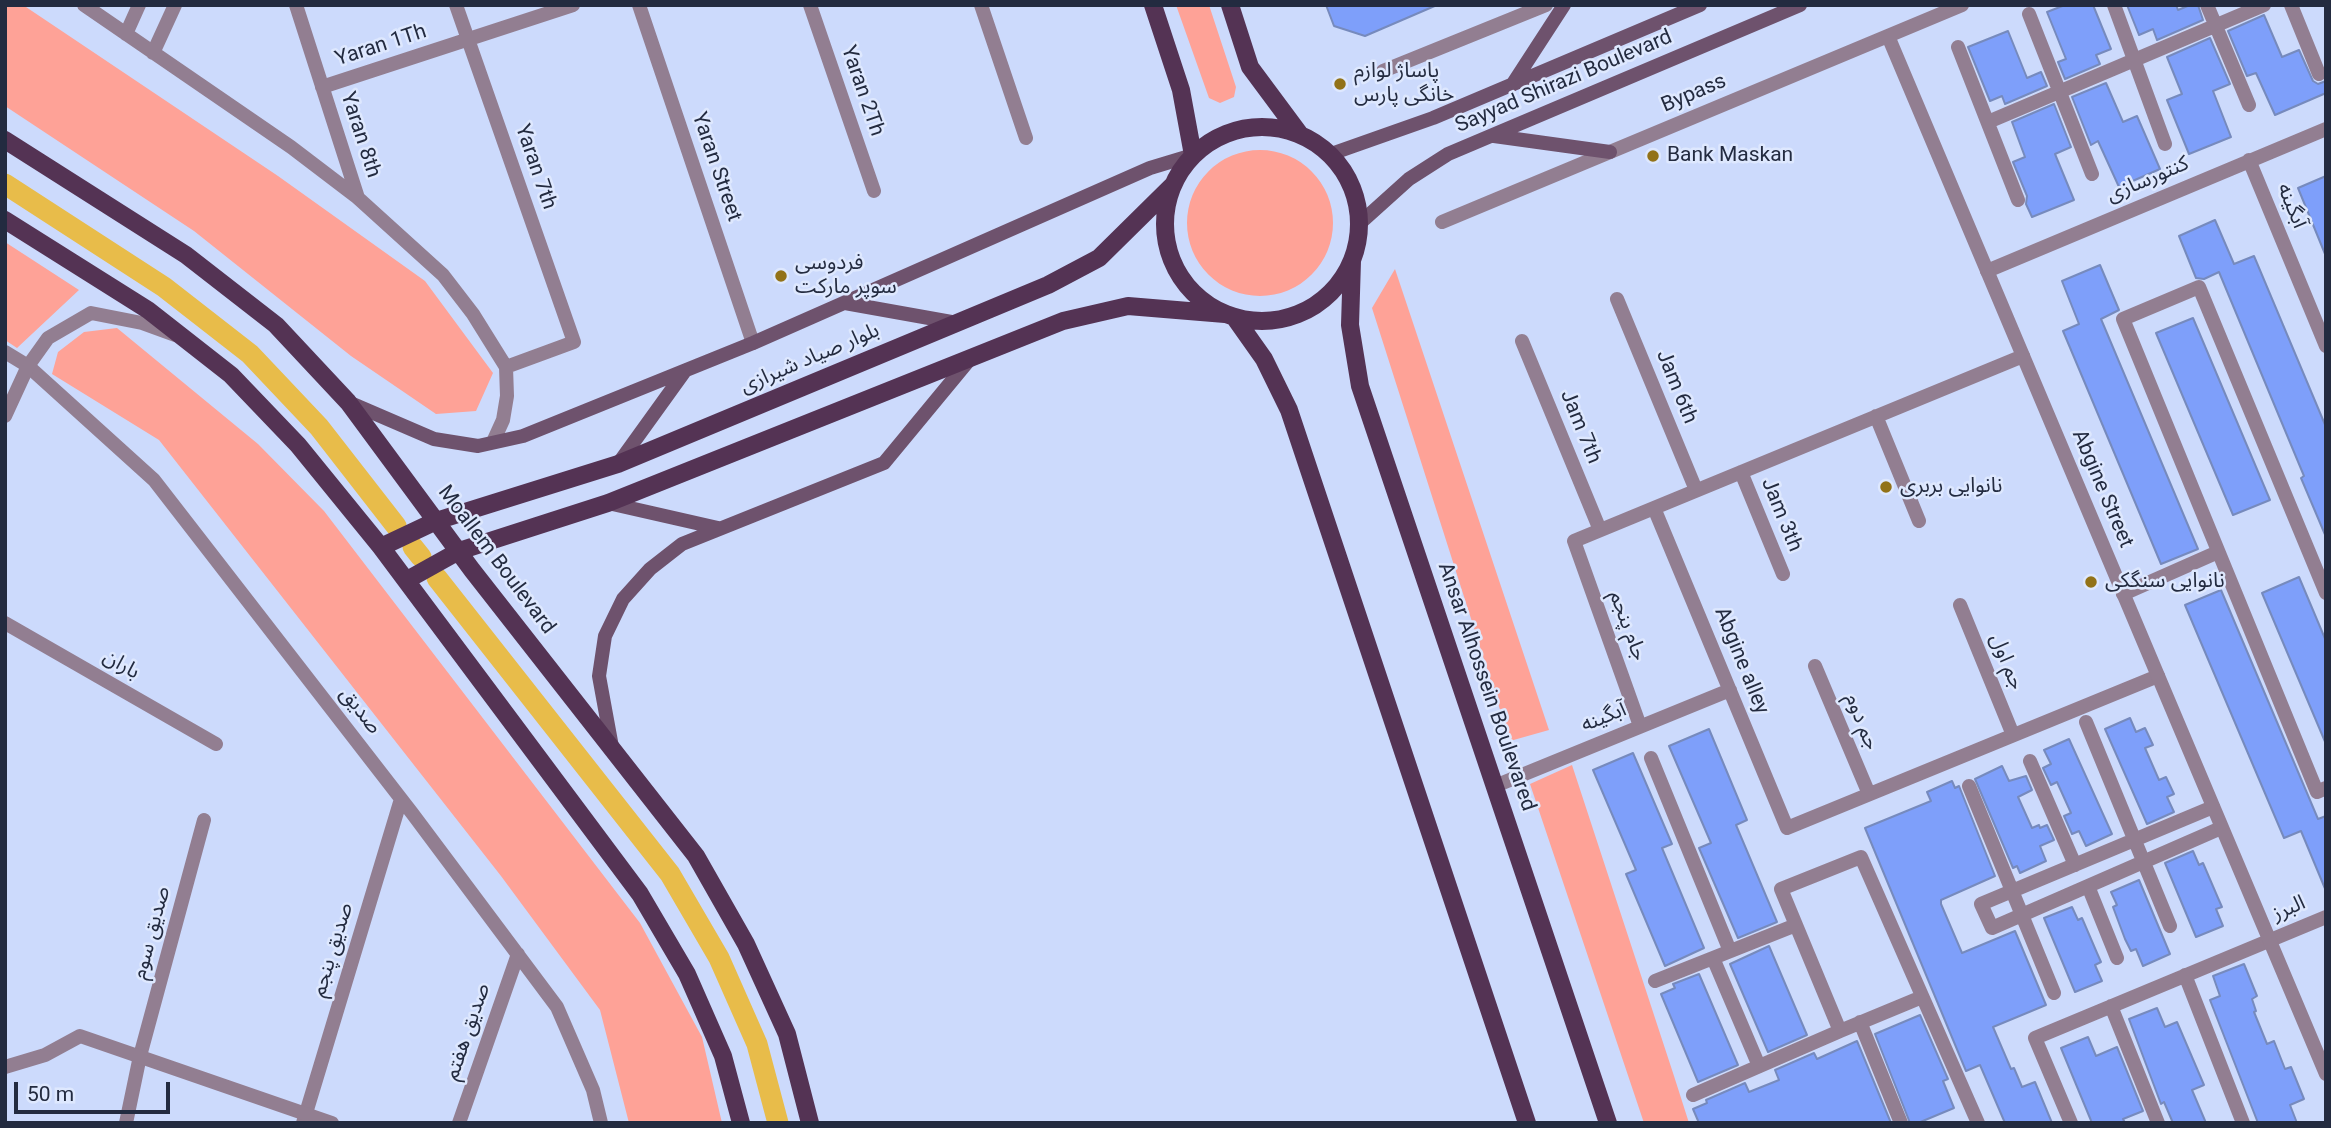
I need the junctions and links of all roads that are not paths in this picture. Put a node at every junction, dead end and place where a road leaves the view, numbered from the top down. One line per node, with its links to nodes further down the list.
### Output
1 (84, 5): 23 (street)
2 (139, 5): 23 (street)
3 (175, 5): 27 (street)
4 (296, 5): 32 (street, Yaran 8th)
5 (456, 5): 25 (street, Yaran 7th)
6 (573, 5): 25 (street, Yaran 1Th)
7 (639, 5): 62 (street, Yaran Street)
8 (810, 5): 48 (street, Yaran 2Th)
9 (981, 5): 39 (street)
10 (1153, 5): 43 (main road)
11 (1230, 5): 37 (main road)
12 (1564, 5): 31 (main road)
13 (1700, 5): 31 (main road, Sayyad Shirazi Boulevard)
14 (1800, 5): 38 (main road, Sayyad Shirazi Boulevard)
15 (1962, 5): 24 (street, Bypass)
16 (2115, 5): 28 (street)
17 (2207, 5): 22 (street)
18 (2264, 5): 22 (street)
19 (2291, 5): 30 (street)
20 (1544, 6): 29 (street)
21 (2029, 14): 33 (street)
22 (2215, 26): 28 (street); 34 (street)
23 (126, 34): 27 (street)
24 (1888, 36): 42 (street, Bypass); 55 (street, Abgine Street)
25 (468, 40): 32 (street, Yaran 1Th); 68 (street, Yaran 7th)
26 (1958, 47): 35 (street)
27 (153, 53): 49 (street)
28 (2136, 60): 33 (street); 41 (street)
29 (1383, 71)
30 (2319, 74)
31 (1512, 85): 44 (main road, Sayyad Shirazi Boulevard)
32 (323, 87): 49 (street, Yaran 8th)
33 (2060, 92): 35 (street); 46 (street)
34 (2249, 105)
35 (1988, 122): 50 (street)
36 (2326, 129): 45 (street, کنتورسازی)
37 (1299, 133): 43 (main road); 44 (main road)
38 (1492, 135): 42 (main road); 53 (main road, Sayyad Shirazi Boulevard)
39 (1026, 138)
40 (5, 140): 70 (main road, Moallem Boulevard)
41 (2165, 144)
42 (1610, 152): 52 (street, Bypass)
43 (1193, 155): 47 (main road); 57 (main road)
44 (1331, 155): 53 (main road)
45 (2249, 160): 55 (street, کنتورسازی); 63 (street, آبگینه)
46 (2092, 174)
47 (1172, 186): 58 (main road); 59 (main road, بلوار صیاد شیرازی)
48 (874, 191)
49 (358, 198): 68 (street)
50 (2018, 200)
51 (5, 220): 60 (main road)
52 (1441, 222)
53 (1359, 224): 54 (main road)
54 (1352, 261): 58 (main road); 102 (main road, Ansar Alhossein Boulevared)
55 (1987, 271): 65 (street, Abgine Street)
56 (1617, 299): 76 (street, Jam 6th)
57 (844, 303): 59 (main road); 62 (main road)
58 (1230, 316): 66 (main road); 143 (main road)
59 (957, 323): 74 (main road, بلوار صیاد شیرازی)
60 (185, 338): 67 (street); 83 (main road)
61 (1522, 341): 82 (street, Jam 7th)
62 (754, 343): 69 (main road)
63 (2326, 346)
64 (5, 352): 67 (street, صدیق)
65 (2022, 356): 72 (street); 88 (street, Abgine Street)
66 (971, 358): 77 (main road); 81 (main road)
67 (28, 366): 71 (street); 106 (street, صدیق)
68 (506, 367): 73 (street)
69 (686, 370): 73 (main road); 74 (main road)
70 (348, 402): 73 (main road); 79 (main road, Moallem Boulevard)
71 (5, 416)
72 (1876, 416): 75 (street); 80 (street)
73 (494, 442)
74 (618, 464): 79 (main road, بلوار صیاد شیرازی)
75 (1741, 472): 76 (street); 86 (street, Jam 3th)
76 (1696, 490): 78 (street)
77 (608, 503): 81 (main road); 84 (main road)
78 (1654, 508): 82 (street); 94 (street, Abgine alley)
79 (436, 521): 83 (main road, بلوار صیاد شیرازی); 84 (main road, Moallem Boulevard)
80 (1919, 521)
81 (718, 528): 99 (main road)
82 (1600, 530): 96 (street, جام پنجم)
83 (382, 547): 87 (main road)
84 (458, 551): 87 (main road); 99 (main road, Moallem Boulevard)
85 (2218, 552): 88 (street); 89 (street); 104 (street)
86 (1783, 573)
87 (407, 580): 141 (main road)
88 (2123, 593): 93 (street, Abgine Street)
89 (2326, 593)
90 (1960, 605): 97 (street, جم اول)
91 (5, 623): 98 (street, باران)
92 (1815, 666): 105 (street, جم دوم)
93 (2158, 676): 97 (street, Abgine alley); 107 (street, Abgine Street)
94 (1730, 690): 96 (street, آبگینه); 105 (street, Abgine alley)
95 (2086, 722): 110 (street)
96 (1640, 726): 102 (street, آبگینه)
97 (2013, 735): 105 (street, Abgine alley)
98 (216, 744)
99 (612, 747): 142 (main road, Moallem Boulevard)
100 (1651, 758): 120 (street)
101 (2030, 761): 112 (street)
102 (1495, 786): 144 (main road, Ansar Alhossein Boulevared)
103 (1969, 786): 114 (street)
104 (2326, 788)
105 (1869, 794)
106 (401, 799): 121 (street, صدیق); 136 (street, صدیق پنجم)
107 (2213, 807): 109 (street, Abgine Street); 110 (street)
108 (204, 820): 131 (street, صدیق سوم)
109 (2221, 828): 111 (street); 119 (street, Abgine Street)
110 (2135, 840): 111 (street); 112 (street)
111 (2144, 862): 113 (street); 118 (street)
112 (2075, 865): 114 (street)
113 (2088, 886): 115 (street); 123 (street)
114 (2012, 891): 115 (street); 115 (street)
115 (2021, 916): 126 (street)
116 (2326, 917): 119 (street, البرز)
117 (1796, 925): 120 (street); 127 (street); 130 (street)
118 (2170, 926)
119 (2269, 941): 124 (street, البرز); 134 (street, Abgine Street)
120 (1730, 951): 122 (street)
121 (518, 954): 139 (street, صدیق هفتم); 140 (street, صدیق)
122 (1713, 958): 125 (street); 132 (street)
123 (2117, 958)
124 (2185, 975): 128 (street, البرز); 149 (street)
125 (1655, 981)
126 (2054, 993)
127 (1922, 997): 129 (street); 146 (street)
128 (2111, 1006): 147 (street, البرز); 148 (street)
129 (1860, 1022): 130 (street); 145 (street)
130 (1840, 1031): 132 (street)
131 (140, 1056): 133 (street); 136 (street); 137 (street, صدیق سوم)
132 (1759, 1066): 135 (street)
133 (5, 1067)
134 (2326, 1074)
135 (1693, 1095)
136 (304, 1118): 138 (street)
137 (127, 1123)
138 (332, 1123)
139 (459, 1123)
140 (601, 1123)
141 (741, 1123)
142 (810, 1123)
143 (1527, 1123)
144 (1608, 1123)
145 (1901, 1123)
146 (1978, 1123)
147 (2071, 1123)
148 (2158, 1123)
149 (2243, 1123)

